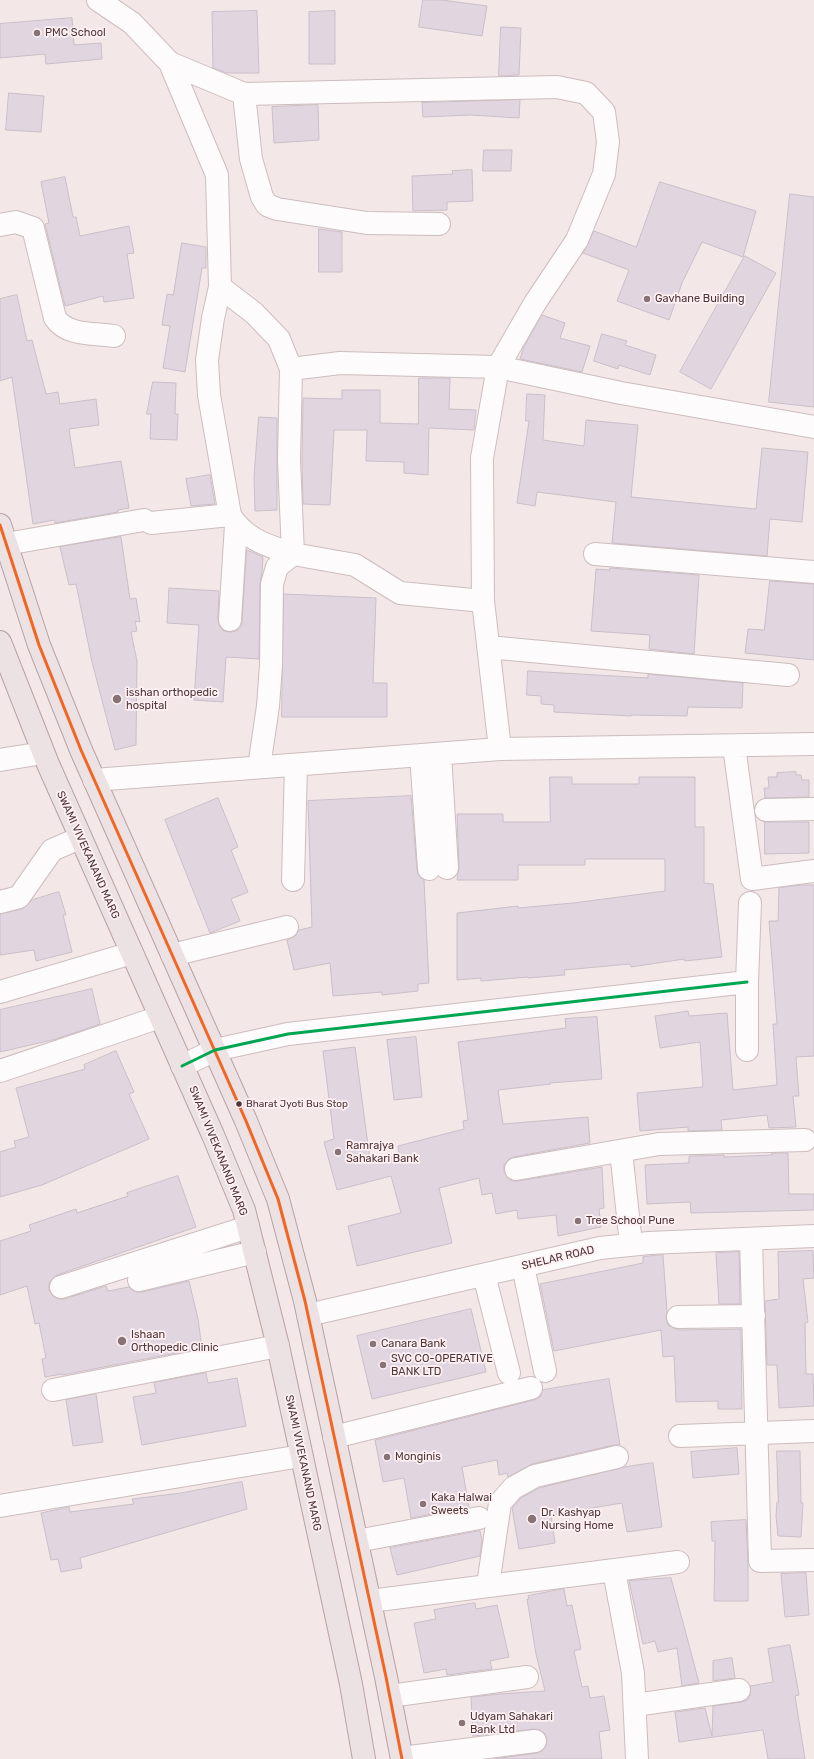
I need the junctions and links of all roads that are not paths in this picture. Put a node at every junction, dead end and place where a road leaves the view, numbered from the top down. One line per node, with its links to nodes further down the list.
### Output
1 (98, 0): 2 (street)
2 (170, 63): 3 (street); 6 (street)
3 (244, 94): 4 (street); 8 (street)
4 (439, 224)
5 (0, 225): 7 (street)
6 (220, 287): 9 (street); 11 (street)
7 (114, 336)
8 (498, 367): 9 (street); 10 (street); 16 (street)
9 (291, 369): 13 (street)
10 (814, 427)
11 (233, 520): 12 (street); 13 (street); 17 (street)
12 (3, 535): 29 (main road)
13 (293, 554): 16 (street); 28 (street)
14 (595, 554): 15 (street)
15 (814, 572)
16 (483, 601): 19 (street)
17 (230, 620)
18 (0, 642): 24 (main road, SWAMI VIVEKANAND MARG)
19 (488, 647): 20 (street); 23 (street)
20 (788, 674)
21 (814, 744): 22 (street)
22 (734, 746): 23 (street); 34 (street)
23 (500, 749): 25 (street)
24 (43, 753): 26 (street); 32 (main road, SWAMI VIVEKANAND MARG)
25 (431, 754): 27 (street); 33 (street)
26 (0, 760)
27 (296, 765): 28 (street); 35 (street)
28 (258, 767): 29 (street)
29 (94, 780): 40 (main road)
30 (814, 809): 31 (street)
31 (766, 810)
32 (80, 838): 36 (street); 39 (main road, SWAMI VIVEKANAND MARG)
33 (438, 868)
34 (814, 871)
35 (293, 880)
36 (0, 902)
37 (750, 903): 41 (street)
38 (287, 927): 40 (street)
39 (132, 953): 42 (street); 43 (main road, SWAMI VIVEKANAND MARG)
40 (172, 955): 44 (main road)
41 (747, 982): 44 (street); 45 (street)
42 (0, 992)
43 (160, 1017): 46 (main road, SWAMI VIVEKANAND MARG); 47 (street)
44 (215, 1050): 46 (street); 60 (main road)
45 (747, 1050)
46 (182, 1066): 51 (main road, SWAMI VIVEKANAND MARG)
47 (0, 1071)
48 (805, 1140): 49 (street)
49 (621, 1151): 50 (street); 54 (street)
50 (516, 1168)
51 (248, 1227): 55 (main road, SWAMI VIVEKANAND MARG); 59 (street)
52 (814, 1236): 53 (street, SHELAR ROAD)
53 (751, 1239): 54 (street, SHELAR ROAD); 61 (street)
54 (631, 1244): 56 (street, SHELAR ROAD)
55 (255, 1252): 58 (street); 63 (main road, SWAMI VIVEKANAND MARG)
56 (523, 1266): 57 (street, SHELAR ROAD); 69 (street)
57 (484, 1275): 60 (street, SHELAR ROAD); 64 (street)
58 (139, 1280)
59 (61, 1288)
60 (308, 1315): 69 (main road)
61 (754, 1316): 62 (street); 67 (street)
62 (678, 1317)
63 (278, 1346): 65 (street); 70 (main road, SWAMI VIVEKANAND MARG)
64 (509, 1373)
65 (54, 1390)
66 (814, 1431): 67 (street)
67 (758, 1432): 68 (street); 75 (street)
68 (680, 1436)
69 (334, 1437): 74 (main road)
70 (301, 1456): 72 (street); 85 (main road, SWAMI VIVEKANAND MARG)
71 (617, 1457): 78 (street)
72 (0, 1506)
73 (479, 1518): 74 (street)
74 (357, 1541): 79 (main road)
75 (814, 1560)
76 (678, 1562): 77 (street)
77 (614, 1571): 78 (street); 83 (street)
78 (488, 1585): 79 (street)
79 (370, 1600): 82 (main road)
80 (527, 1677): 82 (street)
81 (739, 1690): 83 (street)
82 (390, 1696): 86 (main road)
83 (634, 1705): 87 (street)
84 (535, 1741): 86 (street)
85 (364, 1759)
86 (402, 1759)
87 (636, 1759)

